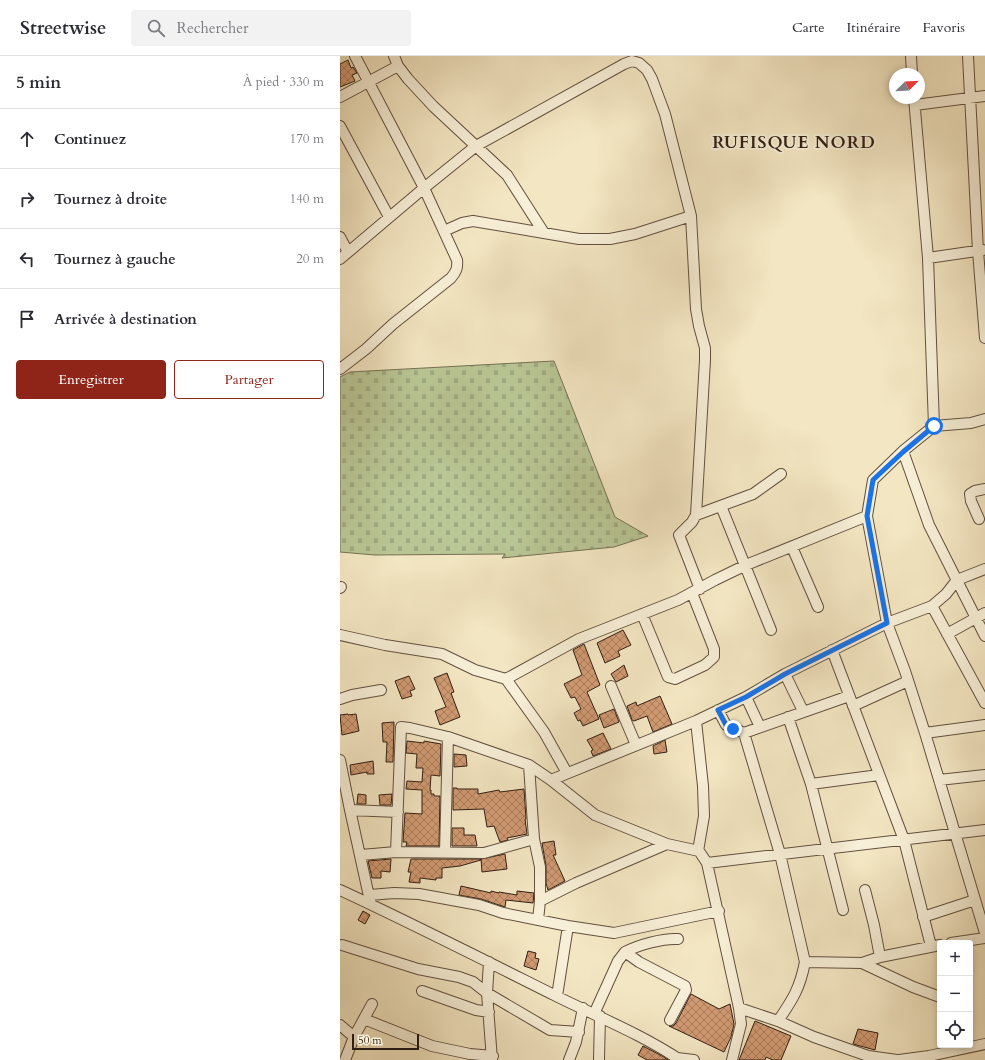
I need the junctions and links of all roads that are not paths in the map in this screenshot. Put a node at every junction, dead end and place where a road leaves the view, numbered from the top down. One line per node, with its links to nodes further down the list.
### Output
1 (354, 56): 7 (street)
2 (394, 56): 5 (street)
3 (911, 56): 6 (street)
4 (968, 56): 10 (street)
5 (398, 66): 7 (street); 14 (street)
6 (912, 68)
7 (368, 82): 9 (street); 15 (street)
8 (985, 96): 10 (street)
9 (340, 97)
10 (970, 98): 11 (street); 21 (street)
11 (925, 101)
12 (915, 104): 23 (street)
13 (340, 126): 17 (street)
14 (476, 146): 15 (street); 16 (street); 19 (street)
15 (424, 188): 17 (street); 18 (street)
16 (691, 216): 19 (street); 33 (street)
17 (389, 217): 22 (street)
18 (444, 230): 19 (street); 26 (street)
19 (544, 233)
20 (340, 237): 22 (street)
21 (982, 250): 23 (street); 25 (street)
22 (348, 252): 24 (street)
23 (928, 258): 28 (street)
24 (340, 259)
25 (985, 338)
26 (340, 369)
27 (985, 419): 28 (street)
28 (934, 426): 29 (street)
29 (903, 452): 34 (street); 39 (street)
30 (781, 474): 32 (street)
31 (985, 489): 35 (street)
32 (720, 506): 33 (street); 37 (street)
33 (696, 515): 40 (street)
34 (867, 516): 36 (street); 46 (street)
35 (979, 519)
36 (792, 547): 37 (street); 42 (street)
37 (746, 565): 40 (street); 47 (street)
38 (985, 569): 39 (street)
39 (957, 580): 41 (street); 45 (street)
40 (696, 591): 44 (street); 44 (street)
41 (932, 606): 46 (street); 48 (street)
42 (818, 607)
43 (985, 613): 45 (street)
44 (642, 614): 53 (street)
45 (975, 618): 48 (street); 50 (street)
46 (887, 623): 51 (street); 54 (street)
47 (771, 630)
48 (947, 634): 60 (street)
49 (340, 635): 53 (street)
50 (985, 636)
51 (832, 650): 52 (street); 57 (street)
52 (785, 674): 58 (street); 63 (street)
53 (506, 679): 74 (street)
54 (908, 681): 61 (street); 69 (street)
55 (611, 686): 71 (street)
56 (381, 690): 59 (street)
57 (849, 696): 61 (street); 63 (street)
58 (746, 697): 62 (street); 67 (street)
59 (340, 700)
60 (985, 703)
61 (853, 706): 75 (street)
62 (718, 710): 65 (street); 68 (street)
63 (803, 711): 64 (street)
64 (788, 717): 67 (street); 79 (street)
65 (696, 721): 71 (street); 88 (street)
66 (985, 725): 69 (street)
67 (760, 727): 68 (street)
68 (744, 733): 91 (street)
69 (925, 733): 78 (street)
70 (448, 738): 73 (street); 81 (street); 90 (street)
71 (636, 745): 74 (street)
72 (340, 760): 80 (street)
73 (529, 765): 77 (street); 84 (street)
74 (567, 773): 77 (street)
75 (879, 775): 79 (street); 85 (street)
76 (985, 775): 78 (street)
77 (551, 780): 86 (street)
78 (939, 780): 83 (street)
79 (812, 784): 87 (street)
80 (350, 810): 81 (street); 92 (street)
81 (398, 812): 89 (street)
82 (985, 830): 83 (street)
83 (955, 834): 85 (street); 97 (street)
84 (534, 839): 90 (street); 98 (street)
85 (904, 840): 87 (street); 101 (street)
86 (667, 844): 88 (street); 98 (street)
87 (829, 848): 91 (street); 99 (street)
88 (698, 851): 93 (street)
89 (396, 852): 90 (street); 92 (street)
90 (445, 852)
91 (780, 854): 93 (street); 113 (street)
92 (361, 855): 96 (street)
93 (707, 863): 100 (street)
94 (340, 890): 96 (street)
95 (866, 890): 111 (street)
96 (370, 900): 102 (street); 112 (street)
97 (975, 900): 101 (street); 104 (street)
98 (540, 901): 102 (street)
99 (843, 910)
100 (718, 911): 103 (street); 121 (street)
101 (923, 917): 109 (street)
102 (538, 920): 103 (street)
103 (568, 926): 117 (street)
104 (985, 933)
105 (985, 938): 107 (street)
106 (678, 939): 110 (street)
107 (972, 940)
108 (342, 945): 116 (street)
109 (935, 946): 111 (street)
110 (625, 952): 123 (street); 125 (street)
111 (880, 957): 114 (street)
112 (489, 962): 116 (street); 117 (street)
113 (805, 962): 114 (street); 126 (street)
114 (862, 963): 118 (street)
115 (422, 991): 122 (street)
116 (488, 993): 122 (street); 128 (street)
117 (557, 996): 120 (street)
118 (937, 996)
119 (372, 1004): 124 (street)
120 (583, 1008): 123 (street); 128 (street)
121 (739, 1008): 126 (street); 138 (street)
122 (489, 1012): 132 (street)
123 (597, 1015): 133 (street); 136 (street)
124 (364, 1019): 129 (street); 132 (street)
125 (670, 1020)
126 (778, 1021): 139 (street)
127 (340, 1025): 129 (street)
128 (579, 1032): 135 (street)
129 (354, 1037): 134 (street)
130 (985, 1044): 131 (street)
131 (960, 1052): 139 (street)
132 (492, 1058)
133 (679, 1059): 137 (street)
134 (344, 1060)
135 (569, 1060)
136 (599, 1060)
137 (694, 1060)
138 (732, 1060)
139 (898, 1060)

